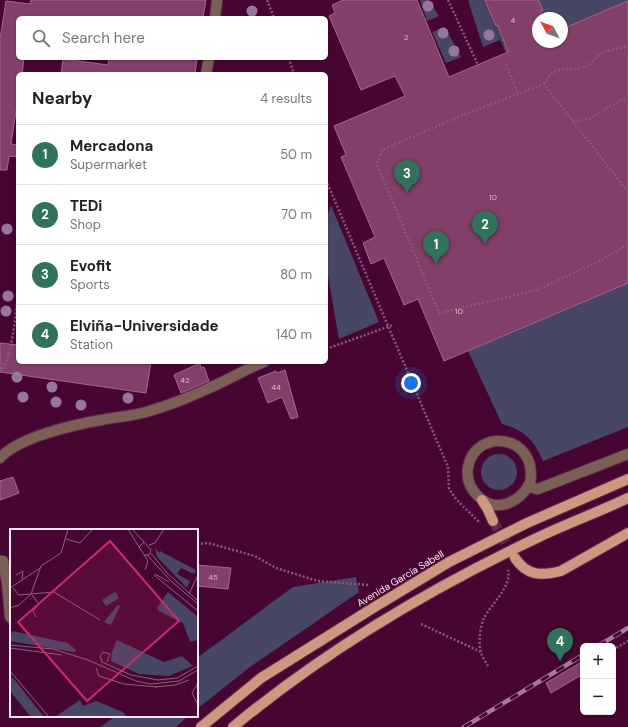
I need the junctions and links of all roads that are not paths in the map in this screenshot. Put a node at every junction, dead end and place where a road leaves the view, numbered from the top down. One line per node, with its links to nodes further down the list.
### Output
1 (217, 0): 2 (street)
2 (215, 16)
3 (209, 60): 4 (street)
4 (206, 72)
5 (258, 364): 7 (street)
6 (628, 454): 9 (street)
7 (0, 458)
8 (628, 479): 17 (main road, Avenida García Sabell)
9 (530, 483): 11 (street); 11 (street)
10 (628, 498): 18 (main road)
11 (482, 500): 12 (main road)
12 (493, 521)
13 (628, 533): 14 (main road)
14 (515, 558)
15 (0, 561): 16 (street)
16 (10, 617)
17 (201, 727)
18 (233, 727)

